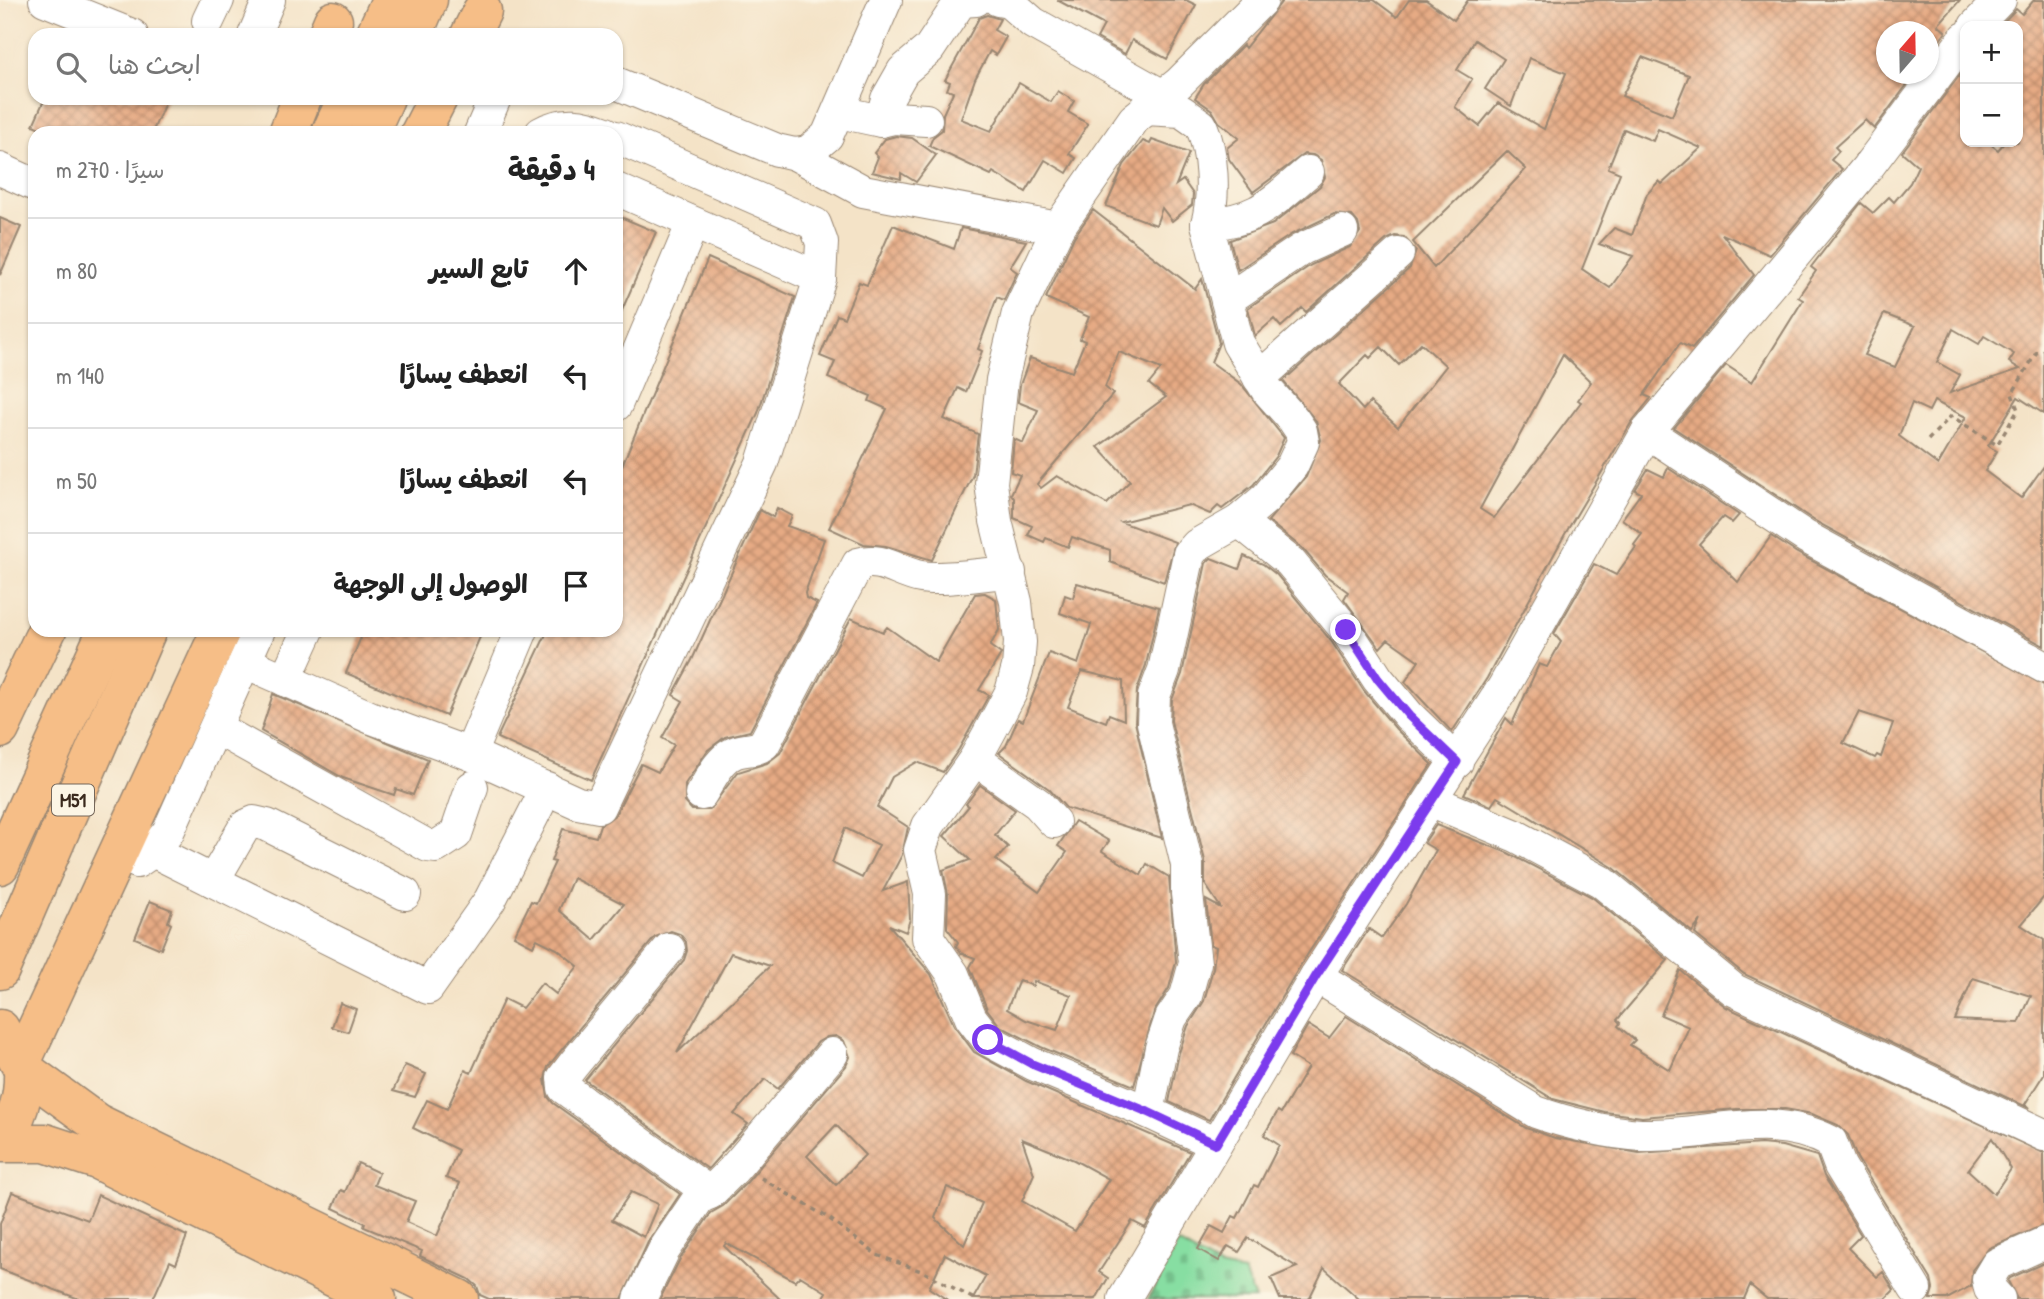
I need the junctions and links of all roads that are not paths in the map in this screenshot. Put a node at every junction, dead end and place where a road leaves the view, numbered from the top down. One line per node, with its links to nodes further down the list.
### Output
1 (45, 0): 11 (street)
2 (269, 0): 12 (street)
3 (391, 0): 13 (main road)
4 (428, 0): 14 (main road)
5 (887, 0): 24 (street)
6 (976, 0): 26 (street)
7 (998, 0): 17 (street)
8 (1262, 0): 17 (street)
9 (2000, 0): 10 (street)
10 (1980, 21)
11 (115, 28)
12 (257, 28)
13 (378, 28)
14 (416, 28)
15 (1960, 45): 50 (street)
16 (623, 86): 36 (street)
17 (1154, 102): 41 (street); 43 (street)
18 (295, 105): 27 (main road)
19 (297, 105): 28 (main road)
20 (344, 105): 29 (main road)
21 (381, 105): 30 (main road)
22 (434, 105): 31 (main road)
23 (443, 105): 32 (main road)
24 (839, 112): 26 (street); 36 (street)
25 (926, 120): 26 (street)
26 (881, 121)
27 (285, 126)
28 (290, 126)
29 (334, 126)
30 (372, 126)
31 (424, 126)
32 (435, 126)
33 (562, 126): 34 (street)
34 (588, 126)
35 (623, 140): 46 (street)
36 (795, 154): 43 (street)
37 (0, 169): 39 (street)
38 (1308, 172): 41 (street)
39 (28, 182)
40 (623, 191): 42 (street)
41 (1207, 224): 47 (street)
42 (692, 225): 46 (street); 49 (street)
43 (1058, 228): 52 (street)
44 (1342, 231): 47 (street)
45 (1398, 254): 48 (street)
46 (820, 278): 69 (street)
47 (1227, 300): 48 (street)
48 (1259, 378): 51 (street)
49 (623, 388)
50 (1647, 432): 61 (street); 67 (street)
51 (1239, 521): 67 (street); 84 (street)
52 (1010, 572): 66 (street); 70 (street)
53 (44, 637): 64 (main road)
54 (104, 637): 74 (main road, M51)
55 (144, 637): 79 (main road, M51)
56 (218, 637): 75 (main road)
57 (256, 637): 60 (street)
58 (305, 637): 62 (street)
59 (519, 637): 65 (street)
60 (245, 662): 62 (street); 63 (street)
61 (2044, 667)
62 (285, 680): 65 (street)
63 (216, 728): 68 (street); 73 (street)
64 (0, 729)
65 (470, 754): 69 (street)
66 (975, 758): 72 (street); 84 (street)
67 (1457, 762): 71 (street)
68 (472, 787)
69 (547, 788): 76 (street)
70 (701, 794)
71 (1432, 801): 80 (street); 85 (street)
72 (1054, 822)
73 (153, 851): 75 (street); 76 (street)
74 (0, 865)
75 (108, 878): 83 (main road)
76 (213, 881): 77 (street)
77 (405, 894)
78 (669, 948): 88 (street)
79 (0, 971)
80 (1316, 976): 87 (street); 90 (street)
81 (0, 1029): 83 (main road)
82 (832, 1054): 88 (street)
83 (22, 1066): 86 (main road); 92 (main road)
84 (1148, 1112): 87 (street)
85 (2044, 1135)
86 (0, 1142): 91 (main road)
87 (1216, 1144): 94 (street)
88 (710, 1192): 93 (street)
89 (2044, 1243): 95 (street)
90 (1915, 1289)
91 (377, 1299)
92 (459, 1299)
93 (640, 1299)
94 (1124, 1299)
95 (1999, 1299)

